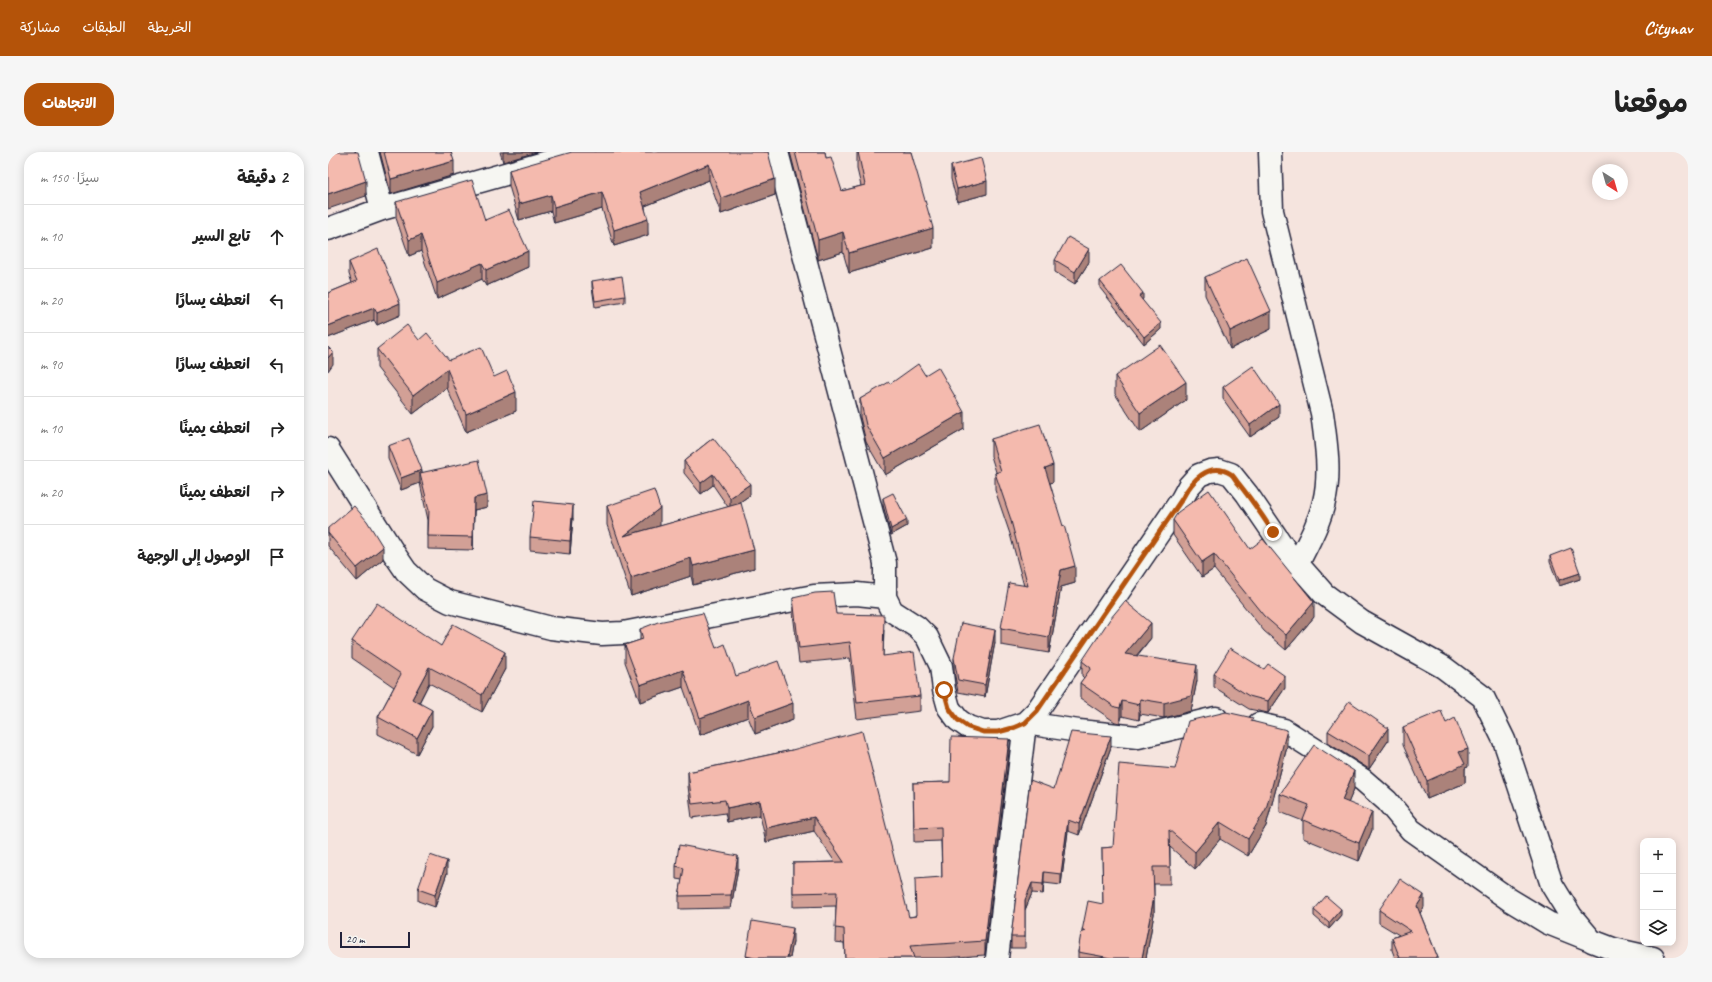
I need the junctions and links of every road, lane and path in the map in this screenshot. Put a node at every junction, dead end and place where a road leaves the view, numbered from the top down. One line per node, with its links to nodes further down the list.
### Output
1 (367, 152): 5 (street)
2 (583, 152): 5 (street)
3 (776, 152): 9 (street)
4 (1270, 152): 8 (street)
5 (382, 209): 6 (street)
6 (328, 229)
7 (328, 450): 9 (street)
8 (1297, 565): 10 (street); 11 (street)
9 (885, 597): 10 (street)
10 (1025, 723): 11 (street); 12 (street)
11 (1592, 942): 13 (street)
12 (997, 958)
13 (1653, 958)

